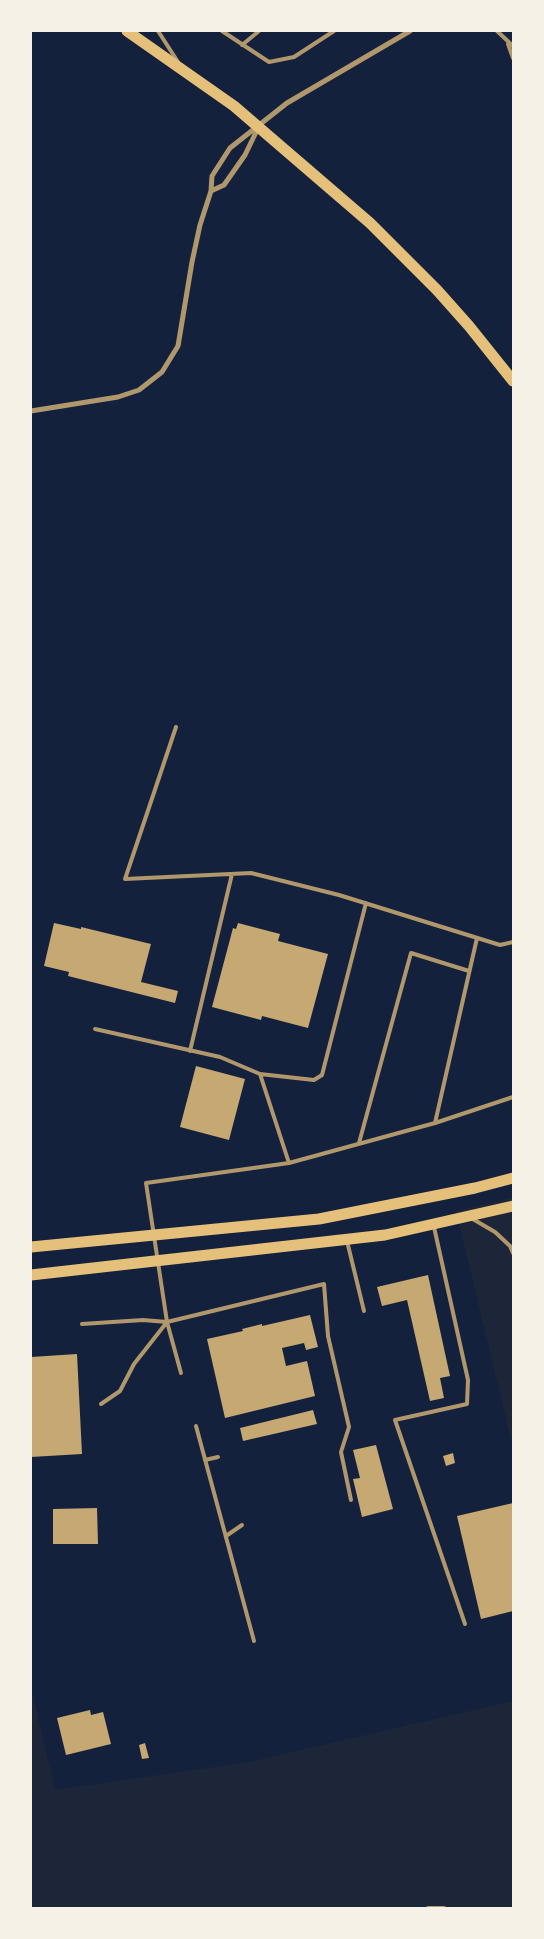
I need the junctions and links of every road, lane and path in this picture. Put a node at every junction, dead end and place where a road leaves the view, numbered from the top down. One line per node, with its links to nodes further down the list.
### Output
1 (128, 31): 12 (main road)
2 (158, 31): 12 (lane)
3 (222, 31): 9 (lane)
4 (259, 31): 9 (lane)
5 (334, 31): 9 (lane)
6 (410, 31): 13 (street)
7 (497, 31): 8 (lane)
8 (508, 44): 10 (lane); 11 (lane)
9 (242, 45)
10 (513, 46)
11 (513, 58)
12 (180, 66): 13 (main road)
13 (259, 125): 14 (street); 14 (street); 15 (main road)
14 (211, 192): 16 (street)
15 (513, 381)
16 (31, 411)
17 (176, 727): 18 (lane)
18 (232, 874): 19 (lane); 24 (lane)
19 (366, 903): 20 (lane); 25 (lane)
20 (477, 938): 21 (lane); 22 (lane)
21 (513, 942)
22 (469, 971): 27 (lane); 28 (lane)
23 (95, 1030): 24 (lane)
24 (190, 1050): 25 (lane)
25 (260, 1074): 29 (lane)
26 (513, 1098): 27 (lane)
27 (434, 1123): 28 (lane)
28 (359, 1143): 29 (lane)
29 (288, 1163): 34 (lane)
30 (513, 1178): 34 (main road)
31 (513, 1206): 32 (main road)
32 (469, 1217): 33 (main road); 37 (lane)
33 (434, 1224): 35 (main road); 51 (lane)
34 (154, 1235): 36 (main road); 38 (lane)
35 (347, 1240): 38 (main road); 40 (lane)
36 (31, 1247)
37 (513, 1253)
38 (158, 1261): 39 (main road); 41 (lane)
39 (31, 1275)
40 (364, 1311)
41 (168, 1322): 42 (lane); 43 (lane); 44 (lane); 48 (lane)
42 (82, 1324)
43 (181, 1373)
44 (101, 1404)
45 (196, 1426): 47 (lane)
46 (218, 1457): 47 (lane)
47 (205, 1460): 50 (lane)
48 (351, 1500)
49 (242, 1525): 50 (lane)
50 (226, 1536): 52 (lane)
51 (465, 1624)
52 (254, 1641)
53 (428, 1908): 54 (lane)
54 (444, 1908)

